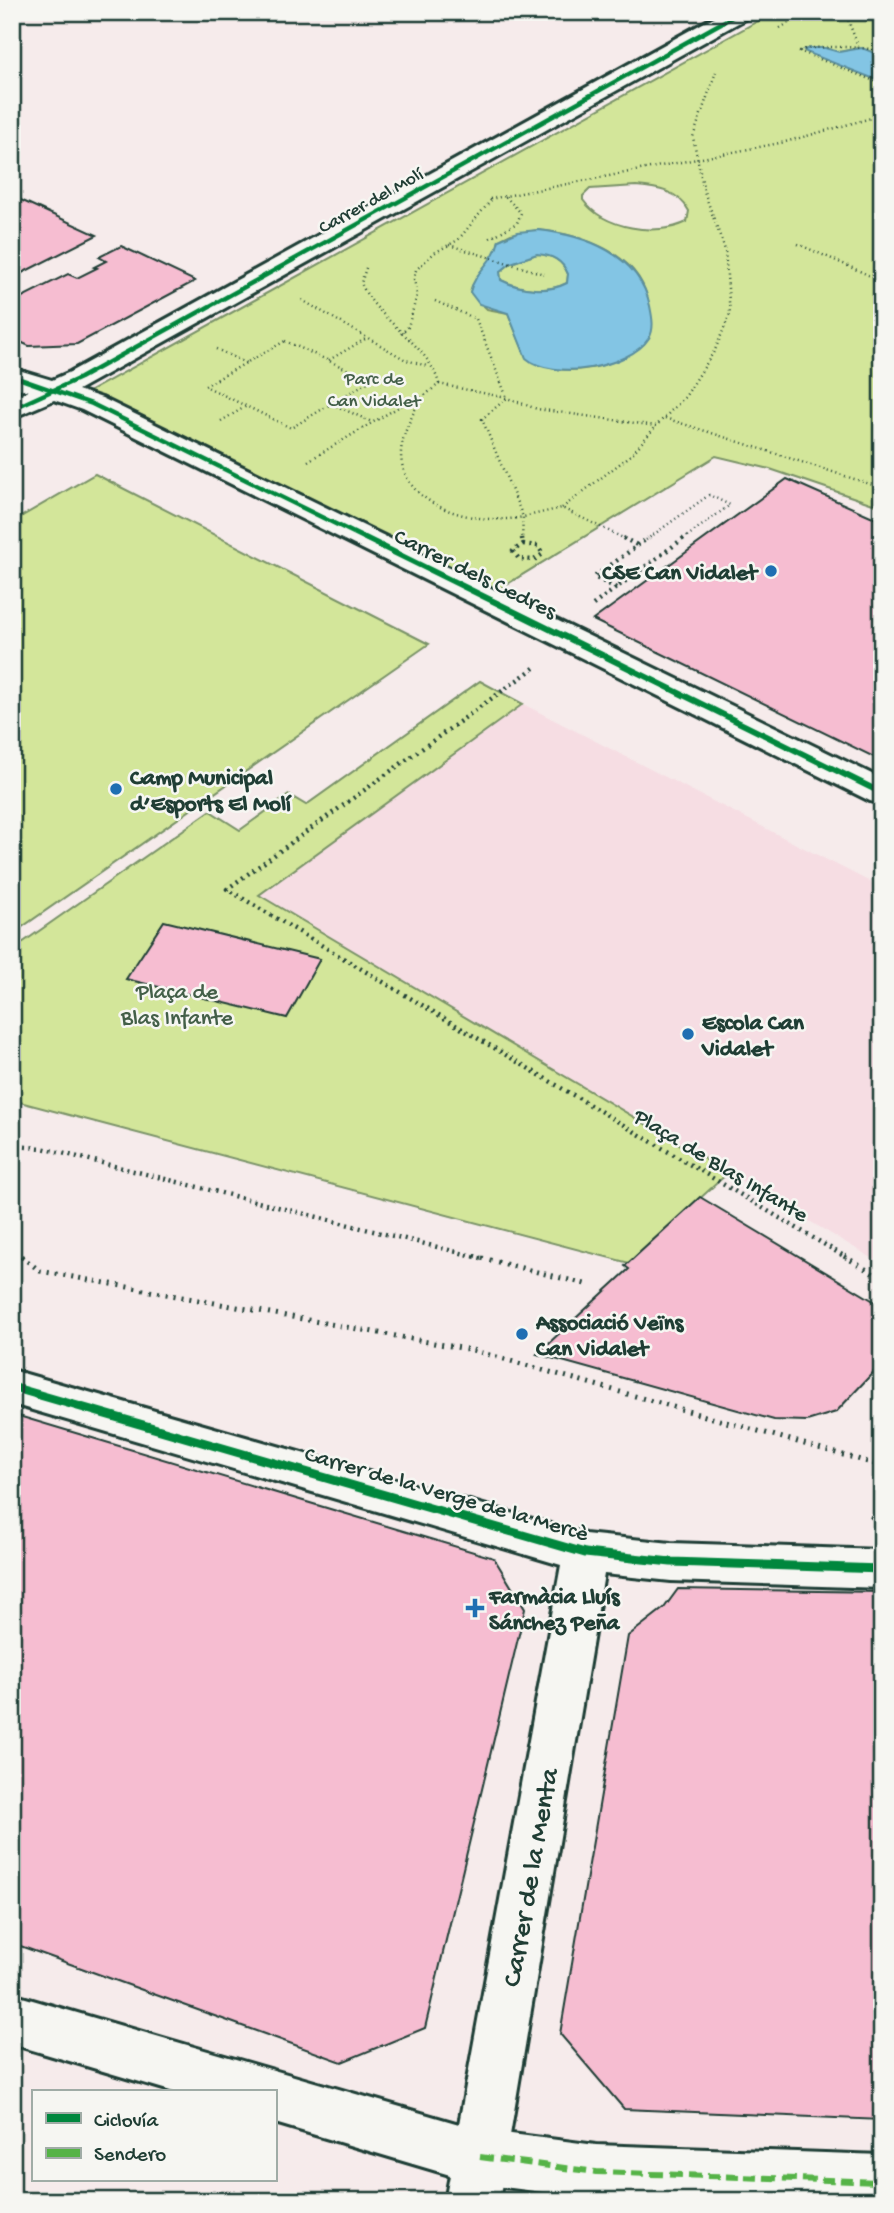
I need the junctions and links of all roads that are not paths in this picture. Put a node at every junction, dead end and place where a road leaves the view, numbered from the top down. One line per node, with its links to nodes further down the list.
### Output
1 (741, 12): 3 (street, Carrer del Molí)
2 (12, 376): 3 (street, Carrer dels Cedres)
3 (52, 390): 4 (street, Carrer del Molí); 5 (street, Carrer dels Cedres)
4 (12, 409)
5 (882, 793)
6 (12, 1387): 7 (street, Carrer de la Verge de la Mercè)
7 (585, 1553): 8 (street, Carrer de la Verge de la Mercè); 12 (street, Carrer de la Menta)
8 (882, 1569)
9 (13, 2020): 10 (street)
10 (253, 2090)
11 (276, 2097): 12 (street)
12 (476, 2179): 13 (street)
13 (882, 2182)

